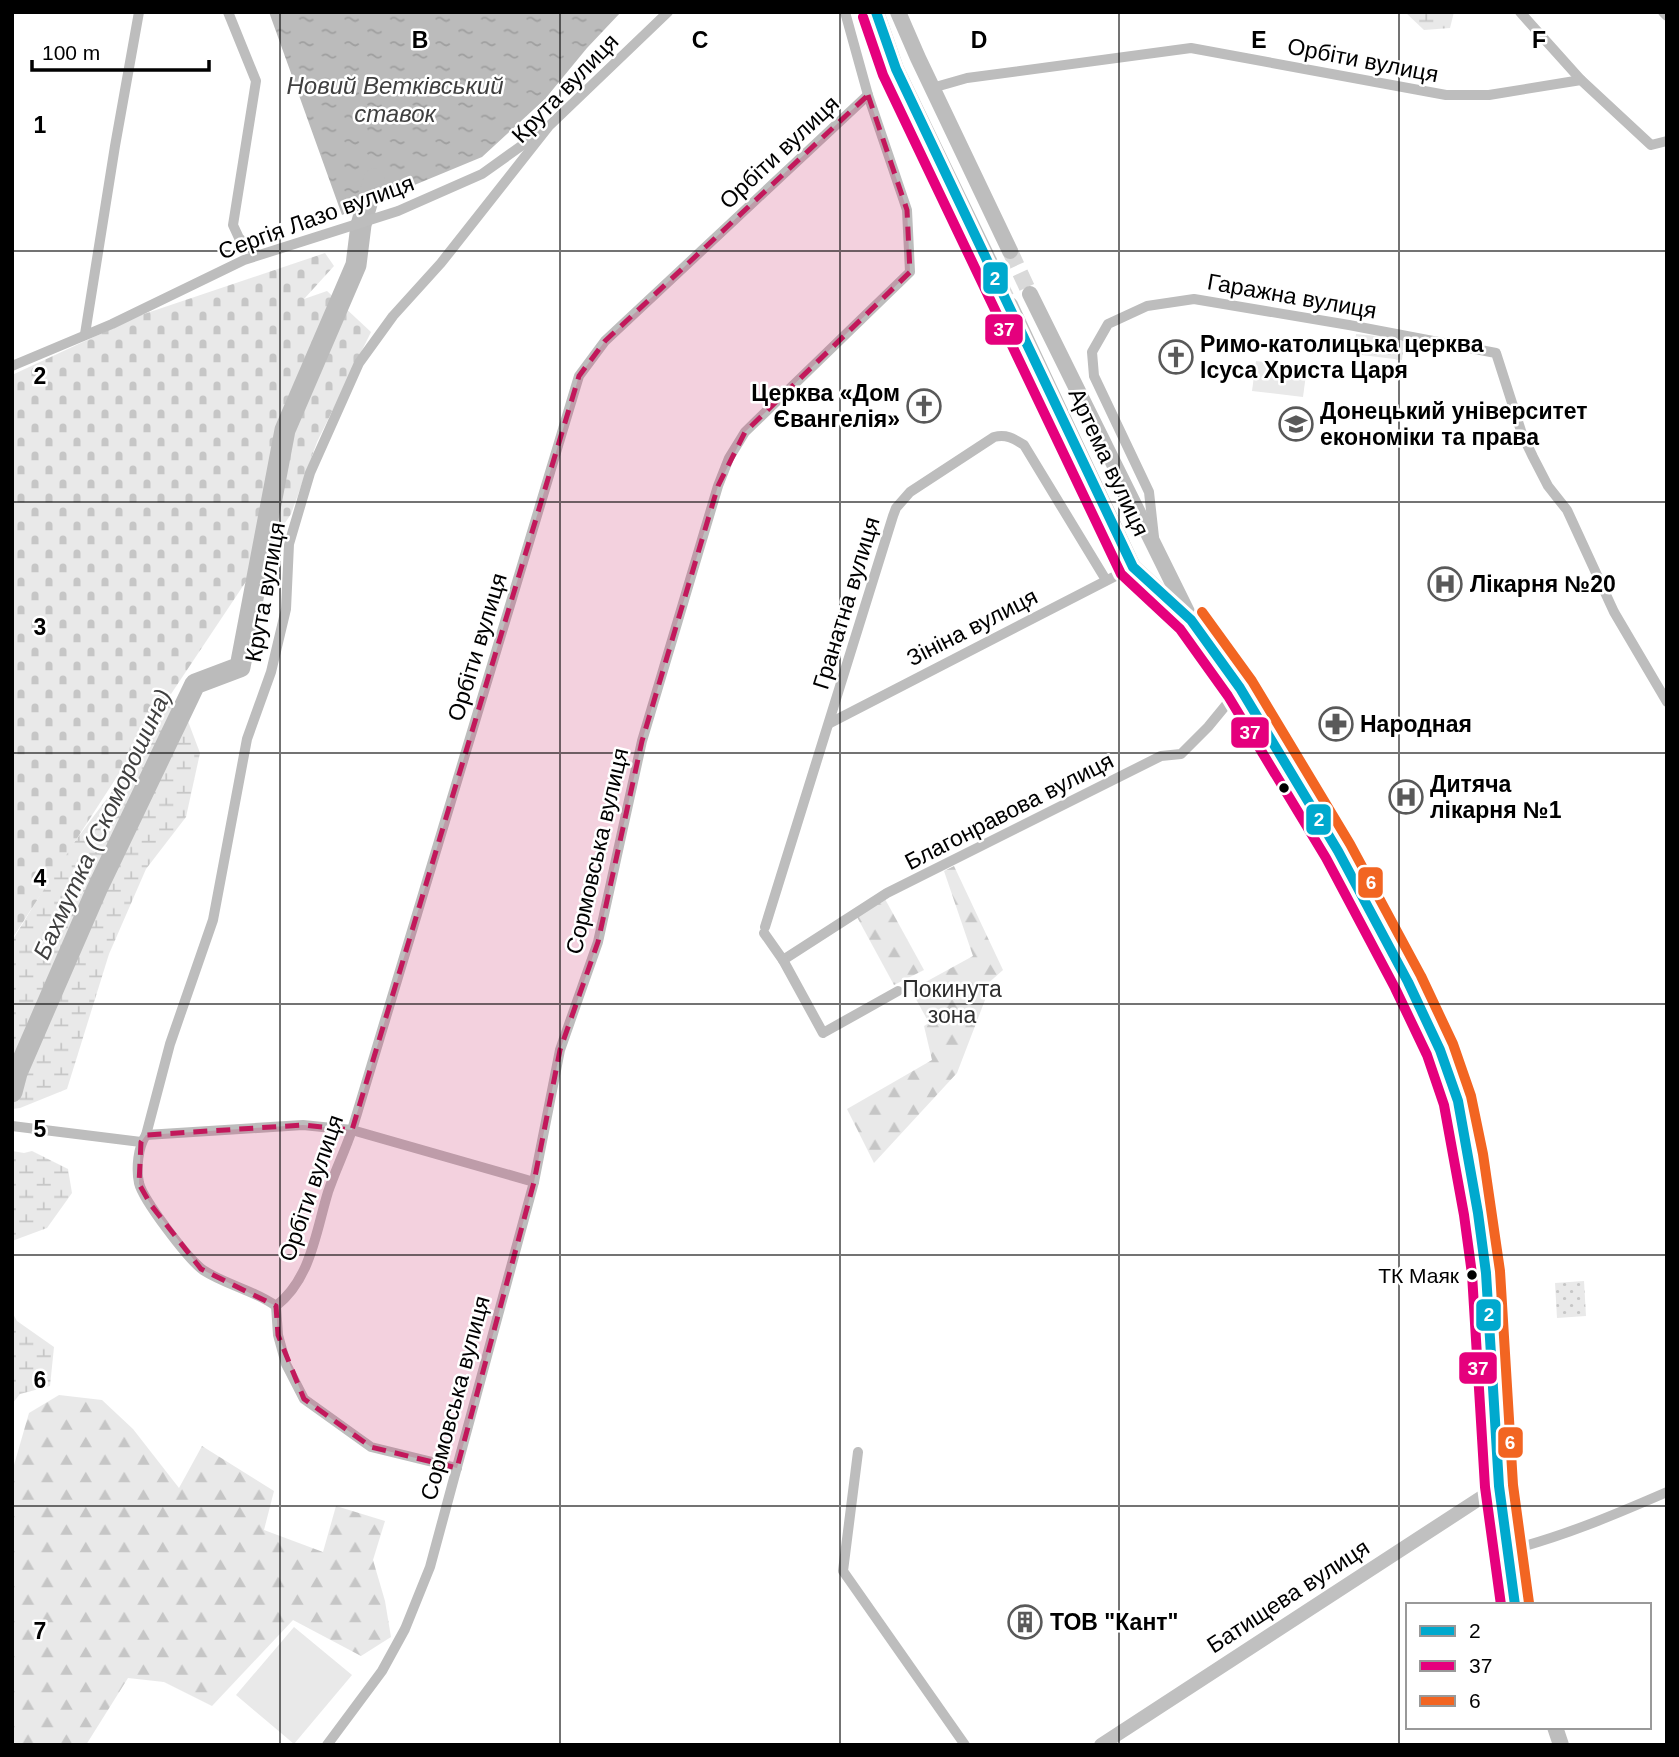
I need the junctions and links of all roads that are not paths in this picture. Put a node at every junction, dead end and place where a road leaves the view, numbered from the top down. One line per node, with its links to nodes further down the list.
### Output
1 (139, 12): 20 (street)
2 (228, 12): 16 (street)
3 (668, 12): 13 (street, Крута вулиця)
4 (845, 12): 12 (street, Сормовська вулиця)
5 (876, 12): 17 (main road)
6 (898, 12): 11 (main road)
7 (1520, 12): 10 (street)
8 (1663, 12): 9 (street)
9 (1667, 16)
10 (1581, 80): 11 (street, Орбіти вулиця); 14 (street)
11 (932, 88): 15 (main road)
12 (868, 95): 33 (street, Орбіти вулиця); 35 (street, Сормовська вулиця)
13 (549, 126): 16 (street, Сергія Лазо вулиця); 34 (street, Крута вулиця)
14 (1667, 141)
15 (1010, 251)
16 (258, 255): 20 (street, Сергія Лазо вулиця)
17 (989, 261)
18 (1030, 294): 23 (main road, Артема вулиця)
19 (1010, 305): 22 (main road, Артема вулиця)
20 (85, 334): 21 (street, Сергія Лазо вулиця)
21 (12, 366)
22 (1122, 545): 23 (main road); 24 (main road, Артема вулиця)
23 (1157, 554): 26 (main road, Артема вулиця); 28 (street, Гаражна вулиця)
24 (1133, 567): 25 (street, Зініна вулиця); 26 (main road, Артема вулиця)
25 (1105, 580): 29 (street, Зініна вулиця); 29 (street, Гранатна вулиця)
26 (1191, 621): 27 (main road, Артема вулиця)
27 (1241, 688): 30 (street, Благонравова вулиця); 39 (main road, Артема вулиця)
28 (1667, 702)
29 (830, 723): 30 (street, Гранатна вулиця)
30 (783, 960): 31 (street)
31 (898, 991)
32 (12, 1126): 34 (street)
33 (352, 1130): 34 (street); 35 (street); 36 (street, Орбіти вулиця)
34 (143, 1139): 36 (street, Крута вулиця)
35 (534, 1182): 38 (street, Сормовська вулиця)
36 (276, 1306): 38 (street)
37 (858, 1452): 44 (street)
38 (457, 1468): 43 (street, Сормовська вулиця)
39 (1499, 1486): 41 (main road, Артема вулиця); 45 (street, Батищева вулиця)
40 (1667, 1492): 41 (street)
41 (1506, 1551): 42 (main road, Артема вулиця)
42 (1515, 1603)
43 (327, 1745)
44 (965, 1745)
45 (1101, 1745)

